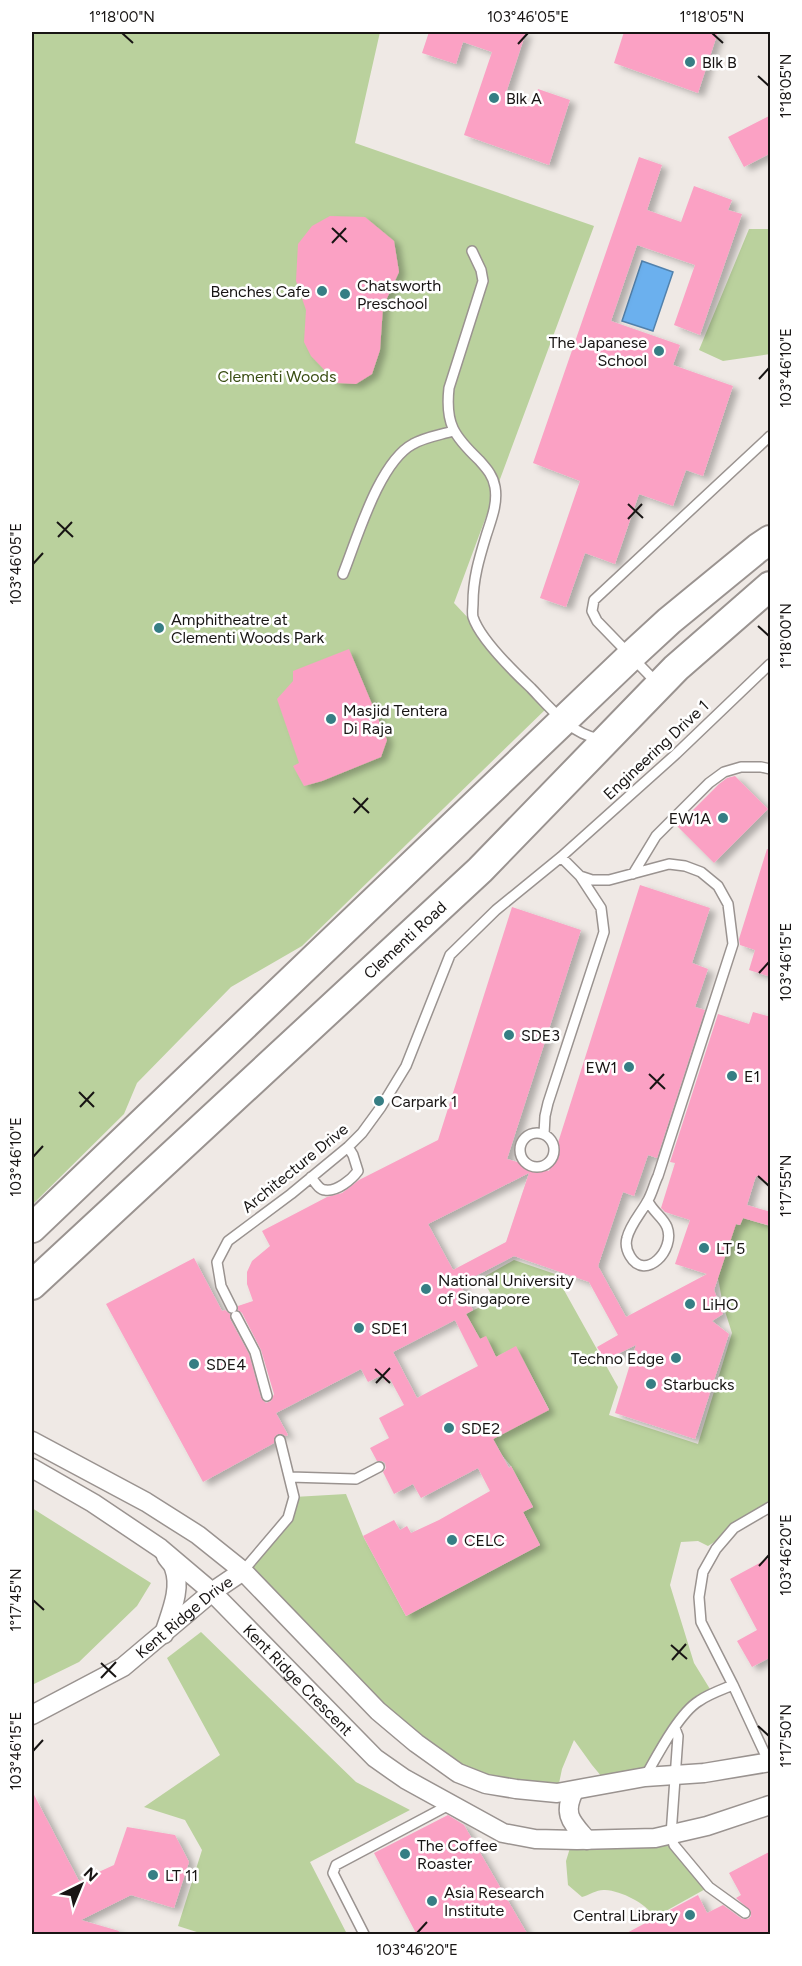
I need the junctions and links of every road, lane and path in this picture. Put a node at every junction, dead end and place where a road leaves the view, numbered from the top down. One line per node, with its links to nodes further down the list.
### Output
1 (472, 251): 2 (lane)
2 (453, 431): 5 (lane); 10 (lane)
3 (771, 436): 7 (lane)
4 (771, 540): 7 (main road)
5 (343, 574)
6 (771, 586): 9 (main road, Clementi Road)
7 (630, 656): 9 (lane); 10 (main road)
8 (771, 664): 13 (lane, Engineering Drive 1)
9 (659, 686): 11 (main road, Clementi Road)
10 (563, 721): 11 (lane); 20 (main road)
11 (605, 740): 21 (main road, Clementi Road)
12 (771, 769): 14 (lane)
13 (561, 857): 15 (lane); 17 (lane, Architecture Drive)
14 (633, 874): 15 (lane); 19 (lane)
15 (580, 876): 16 (lane)
16 (544, 1134)
17 (348, 1147): 18 (lane, Architecture Drive); 18 (lane)
18 (311, 1177): 22 (lane, Architecture Drive)
19 (648, 1202): 19 (lane)
20 (32, 1228)
21 (32, 1286)
22 (267, 1396)
23 (280, 1440): 27 (lane)
24 (32, 1441): 30 (street)
25 (379, 1467): 27 (lane)
26 (32, 1468): 29 (street, Kent Ridge Crescent)
27 (290, 1477): 30 (lane)
28 (771, 1507): 33 (lane)
29 (160, 1548): 31 (street, Kent Ridge Crescent); 32 (street)
30 (243, 1571): 31 (street, Kent Ridge Drive); 39 (street)
31 (212, 1592): 32 (street, Kent Ridge Drive); 40 (street, Kent Ridge Crescent)
32 (164, 1634): 34 (street, Kent Ridge Drive)
33 (733, 1685): 35 (lane); 36 (lane)
34 (32, 1715)
35 (675, 1728): 37 (lane); 38 (lane)
36 (768, 1758): 37 (street)
37 (675, 1776): 38 (street); 42 (lane)
38 (645, 1777): 39 (street)
39 (574, 1791): 43 (street)
40 (449, 1805): 43 (street, Kent Ridge Crescent); 45 (lane)
41 (771, 1805): 42 (street, Kent Ridge Crescent)
42 (671, 1835): 43 (street, Kent Ridge Crescent); 44 (lane)
43 (587, 1840)
44 (745, 1913)
45 (364, 1935)

